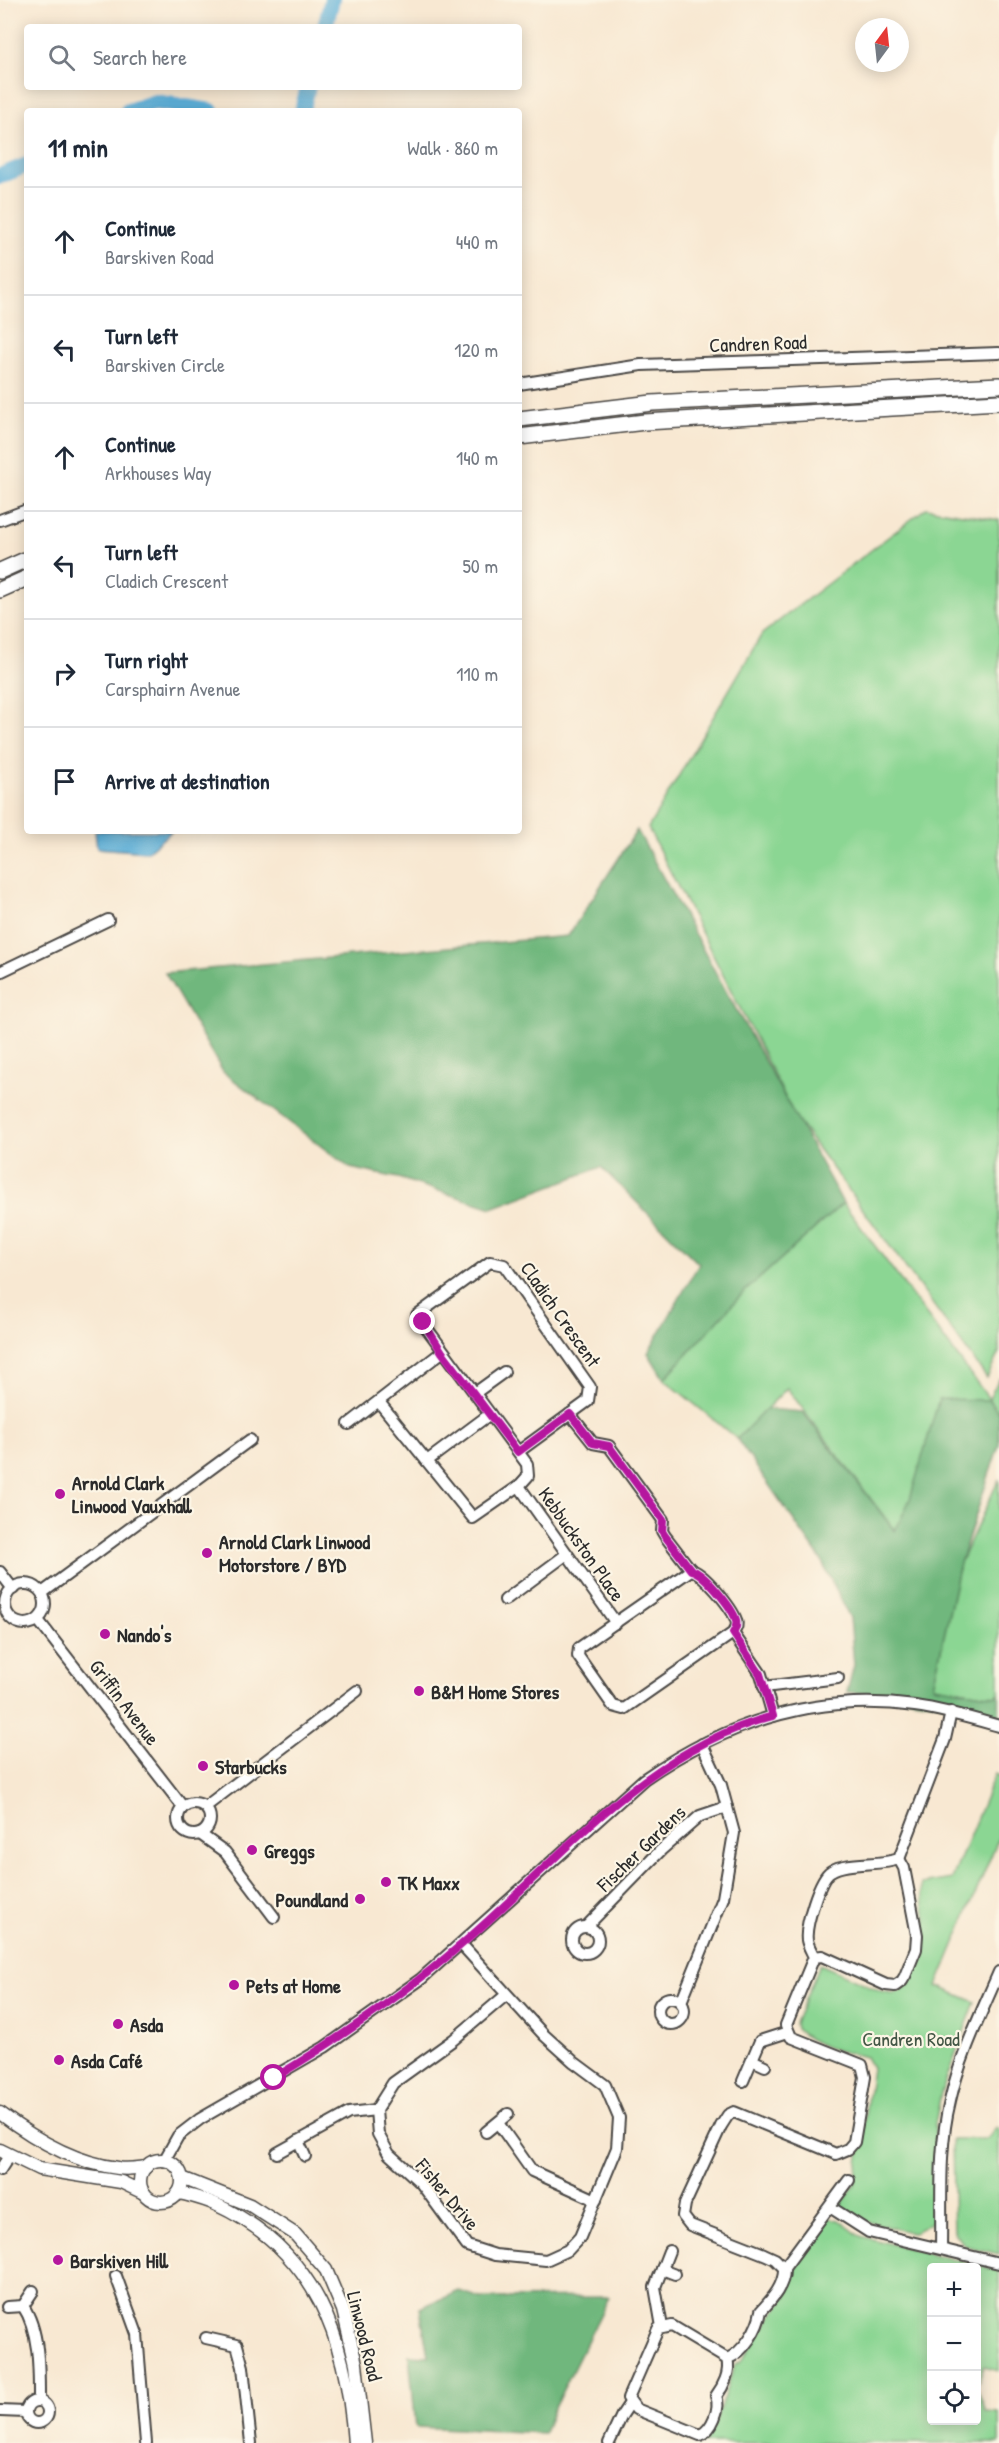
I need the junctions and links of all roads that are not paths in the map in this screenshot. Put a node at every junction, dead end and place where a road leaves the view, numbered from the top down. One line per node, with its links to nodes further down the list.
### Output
1 (999, 353): 2 (street, Candren Road)
2 (522, 384)
3 (999, 385): 5 (highway)
4 (999, 402): 6 (highway)
5 (522, 419)
6 (522, 436)
7 (24, 511): 8 (street)
8 (0, 520)
9 (24, 560): 10 (highway)
10 (0, 571)
11 (24, 579): 12 (highway)
12 (0, 590)
13 (108, 920): 14 (street)
14 (0, 972)
15 (442, 1352): 17 (street); 18 (street); 20 (street, Cladich Crescent)
16 (504, 1372): 17 (street)
17 (475, 1394): 19 (street)
18 (379, 1402): 21 (street); 24 (street)
19 (490, 1414): 23 (street); 24 (street)
20 (570, 1414): 23 (street, Cladich Crescent); 27 (street)
21 (349, 1424)
22 (249, 1440): 30 (street)
23 (518, 1452): 25 (street)
24 (427, 1461): 25 (street)
25 (519, 1486): 26 (street, Kebbuckston Place)
26 (567, 1554): 31 (street); 34 (street, Kebbuckston Place)
27 (691, 1570): 34 (street); 35 (street)
28 (0, 1572): 29 (street)
29 (13, 1589): 30 (street); 32 (street)
30 (42, 1593): 33 (street)
31 (505, 1600)
32 (5, 1620): 33 (street)
33 (38, 1620): 43 (street, Griffin Avenue)
34 (616, 1623): 35 (street)
35 (733, 1633): 37 (street)
36 (838, 1678): 37 (street)
37 (764, 1687): 40 (street)
38 (357, 1691): 44 (street)
39 (951, 1712): 40 (street); 41 (street); 47 (street)
40 (773, 1716): 42 (street)
41 (999, 1726)
42 (702, 1744): 45 (street); 50 (street)
43 (183, 1807): 44 (street); 46 (street)
44 (205, 1807): 46 (street)
45 (727, 1807): 49 (street, Fischer Gardens); 54 (street)
46 (200, 1834): 48 (street)
47 (899, 1859): 51 (street); 51 (street)
48 (274, 1917)
49 (586, 1927)
50 (462, 1945): 53 (street, Fisher Drive); 68 (street)
51 (814, 1957): 55 (street)
52 (999, 1972): 77 (street)
53 (506, 1995): 59 (street); 75 (street, Fisher Drive)
54 (681, 2002)
55 (788, 2032): 56 (street); 80 (street)
56 (752, 2060): 57 (street); 58 (street)
57 (765, 2066)
58 (743, 2081)
59 (376, 2110): 64 (street); 75 (street, Fisher Drive)
60 (0, 2112): 69 (main road)
61 (508, 2114): 62 (street)
62 (498, 2123): 63 (street); 75 (street)
63 (486, 2132)
64 (298, 2141): 66 (street); 67 (street)
65 (5, 2153): 70 (street); 73 (main road)
66 (277, 2153)
67 (305, 2156)
68 (164, 2161): 69 (main road); 71 (main road)
69 (146, 2168): 73 (main road)
70 (0, 2170)
71 (182, 2178): 74 (main road); 97 (main road, Linwood Road)
72 (849, 2180): 76 (street)
73 (144, 2193): 74 (main road)
74 (180, 2193): 96 (main road, Linwood Road)
75 (596, 2200)
76 (830, 2207): 77 (street); 80 (street)
77 (941, 2248): 79 (street)
78 (669, 2251): 81 (street)
79 (999, 2263)
80 (784, 2268): 89 (street)
81 (662, 2269): 82 (street); 87 (street)
82 (675, 2274)
83 (116, 2276): 94 (street)
84 (33, 2291): 85 (street)
85 (24, 2306): 86 (street); 90 (street)
86 (7, 2307)
87 (662, 2327): 89 (street); 91 (street)
88 (206, 2338): 95 (street)
89 (727, 2359): 91 (street)
90 (39, 2401): 93 (street); 93 (street)
91 (630, 2403): 98 (street)
92 (0, 2411): 93 (street)
93 (26, 2412)
94 (146, 2443)
95 (251, 2443)
96 (354, 2443)
97 (364, 2443)
98 (609, 2443)

